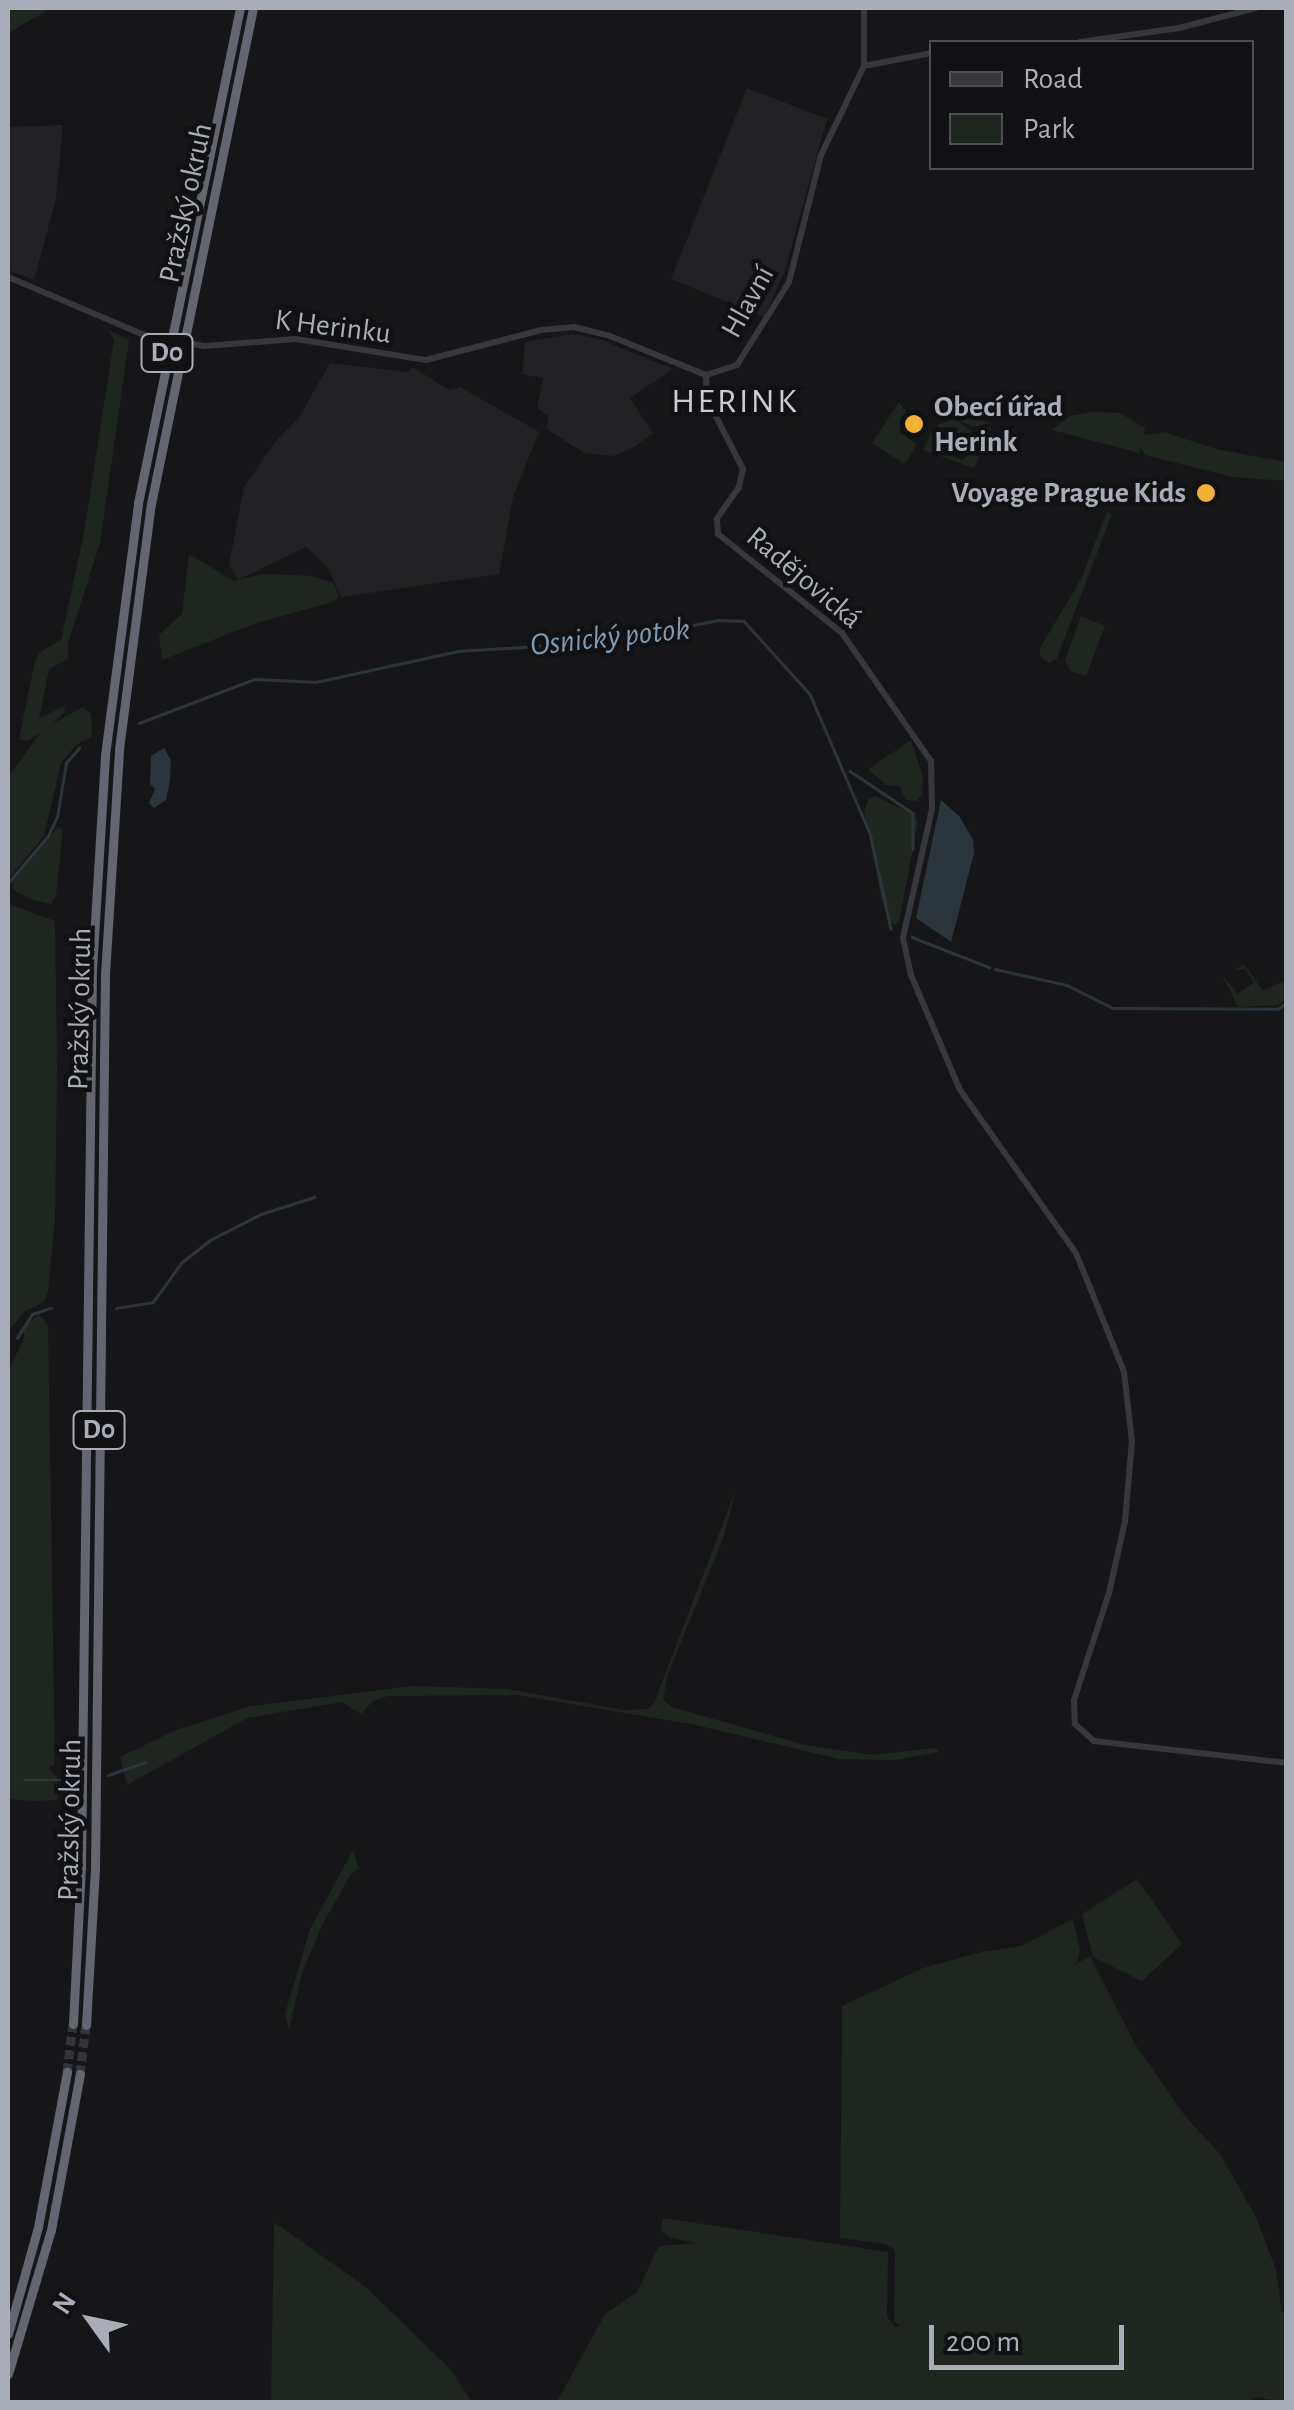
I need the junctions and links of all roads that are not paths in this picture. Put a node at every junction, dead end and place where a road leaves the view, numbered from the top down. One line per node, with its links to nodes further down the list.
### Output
1 (240, 8): 11 (highway, Pražský okruh / D0)
2 (253, 8): 12 (highway, Pražský okruh / D0)
3 (864, 8): 7 (street)
4 (1256, 8): 5 (street)
5 (1094, 40)
6 (929, 54): 7 (street)
7 (864, 66): 9 (street, Hlavní)
8 (8, 278): 9 (street, K Herinku, bridge)
9 (706, 376): 10 (street, Radějovická)
10 (1286, 1762)
11 (73, 2024)
12 (86, 2025)
13 (68, 2072): 15 (highway)
14 (80, 2074): 16 (highway)
15 (8, 2334)
16 (8, 2374)

